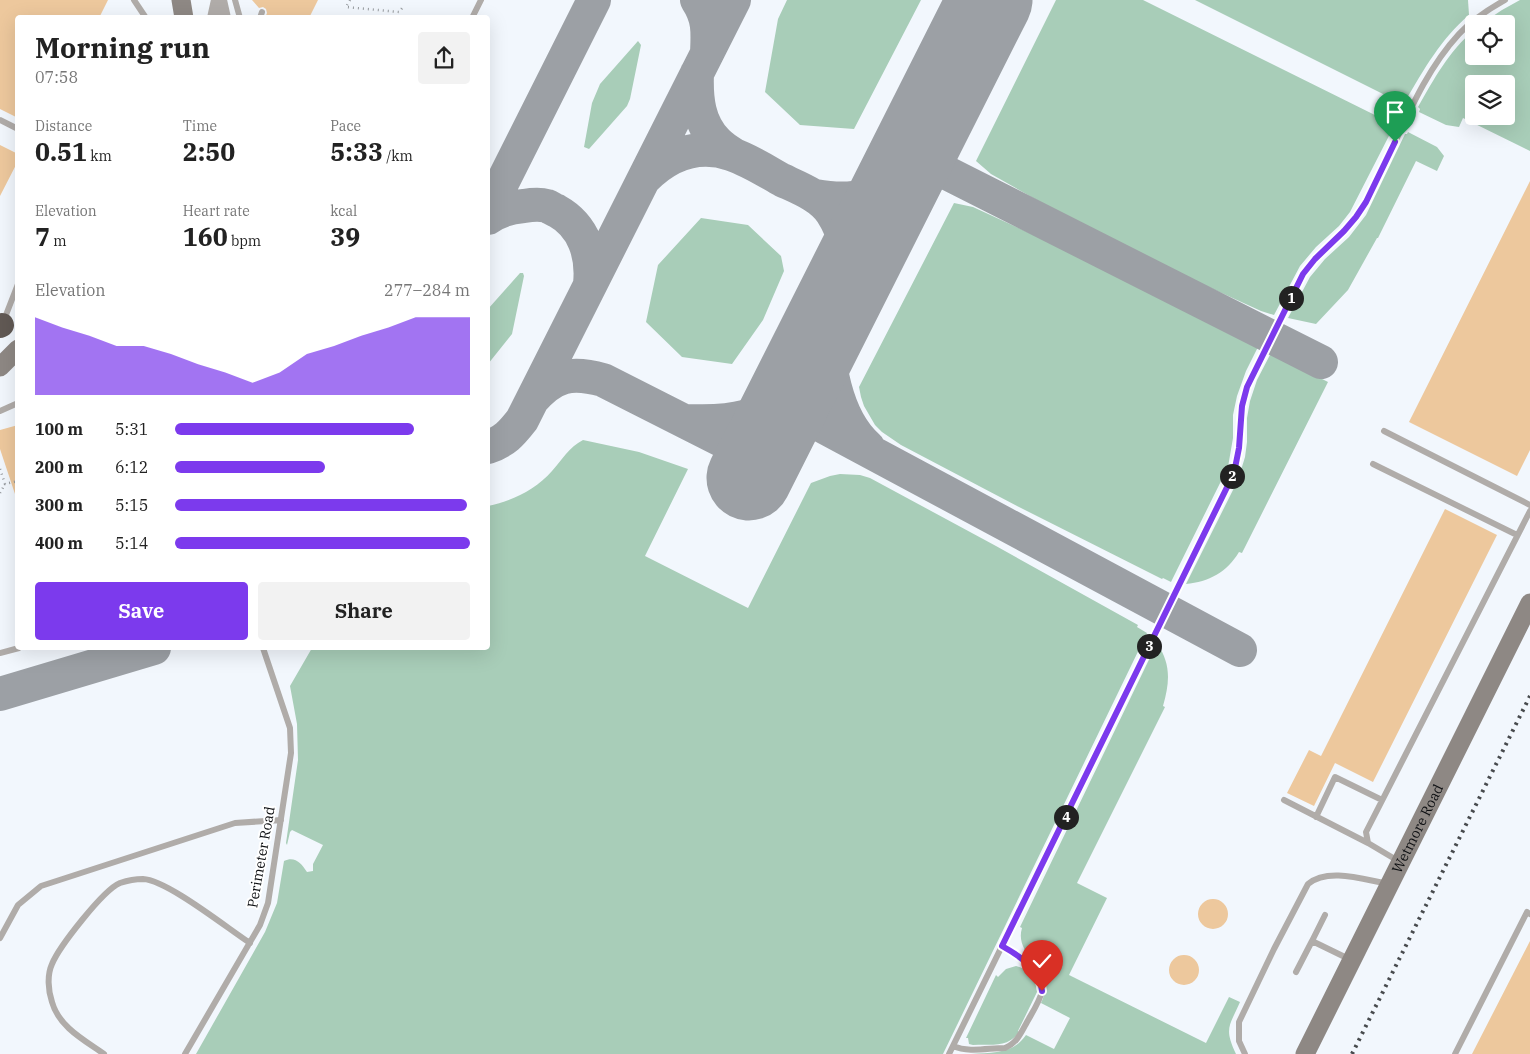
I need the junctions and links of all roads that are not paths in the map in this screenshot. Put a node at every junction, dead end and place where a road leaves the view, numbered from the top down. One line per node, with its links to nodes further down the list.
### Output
1 (134, 0): 8 (lane)
2 (181, 0): 9 (main road)
3 (217, 0): 10 (street)
4 (221, 0): 11 (street)
5 (235, 0): 12 (lane)
6 (482, 0): 13 (lane)
7 (1505, 0): 43 (lane)
8 (144, 15)
9 (184, 15)
10 (214, 15)
11 (224, 15)
12 (239, 15)
13 (474, 15)
14 (0, 120): 15 (lane)
15 (15, 128)
16 (15, 293): 17 (lane)
17 (1, 326)
18 (15, 352): 19 (main road)
19 (0, 366)
20 (15, 404): 21 (lane)
21 (0, 411)
22 (1384, 431): 24 (lane)
23 (1373, 464): 26 (lane)
24 (1530, 506)
25 (1530, 510): 26 (lane)
26 (1517, 535): 32 (lane)
27 (1530, 603): 36 (main road, Wetmore Road)
28 (15, 649): 30 (lane)
29 (264, 650): 34 (lane, Perimeter Road)
30 (0, 654)
31 (1284, 800): 33 (lane)
32 (1382, 800): 33 (lane); 35 (lane)
33 (1316, 816): 35 (lane)
34 (281, 820): 40 (lane); 42 (lane, Perimeter Road)
35 (1368, 844): 36 (lane)
36 (1400, 862): 37 (main road, Wetmore Road)
37 (1390, 884): 44 (main road, Wetmore Road); 50 (lane)
38 (1530, 914): 52 (lane)
39 (1324, 916): 41 (lane)
40 (0, 938)
41 (1312, 941): 44 (lane); 45 (lane)
42 (250, 943): 47 (lane); 48 (lane, Perimeter Road)
43 (1002, 946): 46 (lane); 46 (lane)
44 (1352, 960): 51 (main road, Wetmore Road)
45 (1296, 972)
46 (953, 1046): 49 (lane)
47 (104, 1054)
48 (185, 1054)
49 (950, 1054)
50 (1245, 1054)
51 (1305, 1054)
52 (1454, 1054)

